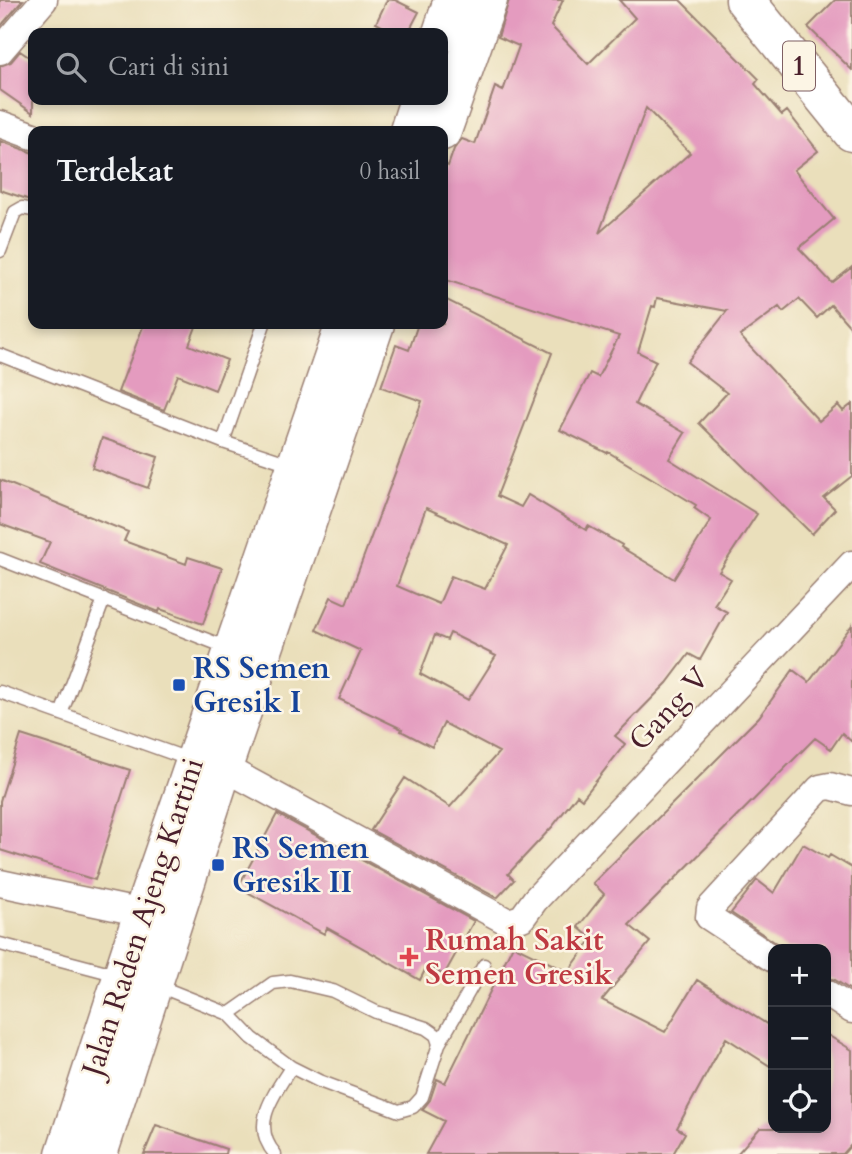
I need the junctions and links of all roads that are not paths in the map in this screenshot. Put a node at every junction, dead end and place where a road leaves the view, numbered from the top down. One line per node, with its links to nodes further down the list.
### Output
1 (44, 0): 6 (street)
2 (453, 0): 5 (highway)
3 (488, 0): 10 (highway)
4 (745, 0): 11 (highway, 1)
5 (444, 28)
6 (0, 51)
7 (417, 105): 9 (highway)
8 (0, 124): 12 (street)
9 (411, 126)
10 (444, 126)
11 (852, 132)
12 (28, 134)
13 (28, 210): 14 (lane)
14 (0, 251)
15 (262, 329): 18 (lane)
16 (354, 329): 19 (highway, Jalan Raden Ajeng Kartini)
17 (0, 355): 18 (lane)
18 (223, 442): 19 (lane)
19 (309, 470): 23 (highway, Jalan Raden Ajeng Kartini)
20 (0, 559): 22 (lane)
21 (852, 564): 26 (street, Gang V)
22 (104, 599): 23 (lane); 25 (lane)
23 (249, 631): 26 (highway, Jalan Raden Ajeng Kartini)
24 (0, 692): 25 (lane)
25 (61, 714): 26 (lane)
26 (209, 764): 29 (highway, Jalan Raden Ajeng Kartini); 33 (highway, Jalan Raden Ajeng Kartini)
27 (852, 792): 31 (street)
28 (0, 883): 29 (street)
29 (143, 913): 33 (highway, Jalan Raden Ajeng Kartini)
30 (0, 944): 33 (lane)
31 (768, 956)
32 (484, 965): 37 (lane)
33 (138, 981): 36 (lane); 39 (highway, Jalan Raden Ajeng Kartini); 40 (highway, Jalan Raden Ajeng Kartini)
34 (831, 996): 35 (street)
35 (852, 1010)
36 (229, 1014): 37 (lane); 38 (lane)
37 (439, 1044): 38 (lane)
38 (291, 1067): 41 (lane)
39 (65, 1154)
40 (98, 1154)
41 (275, 1154)

